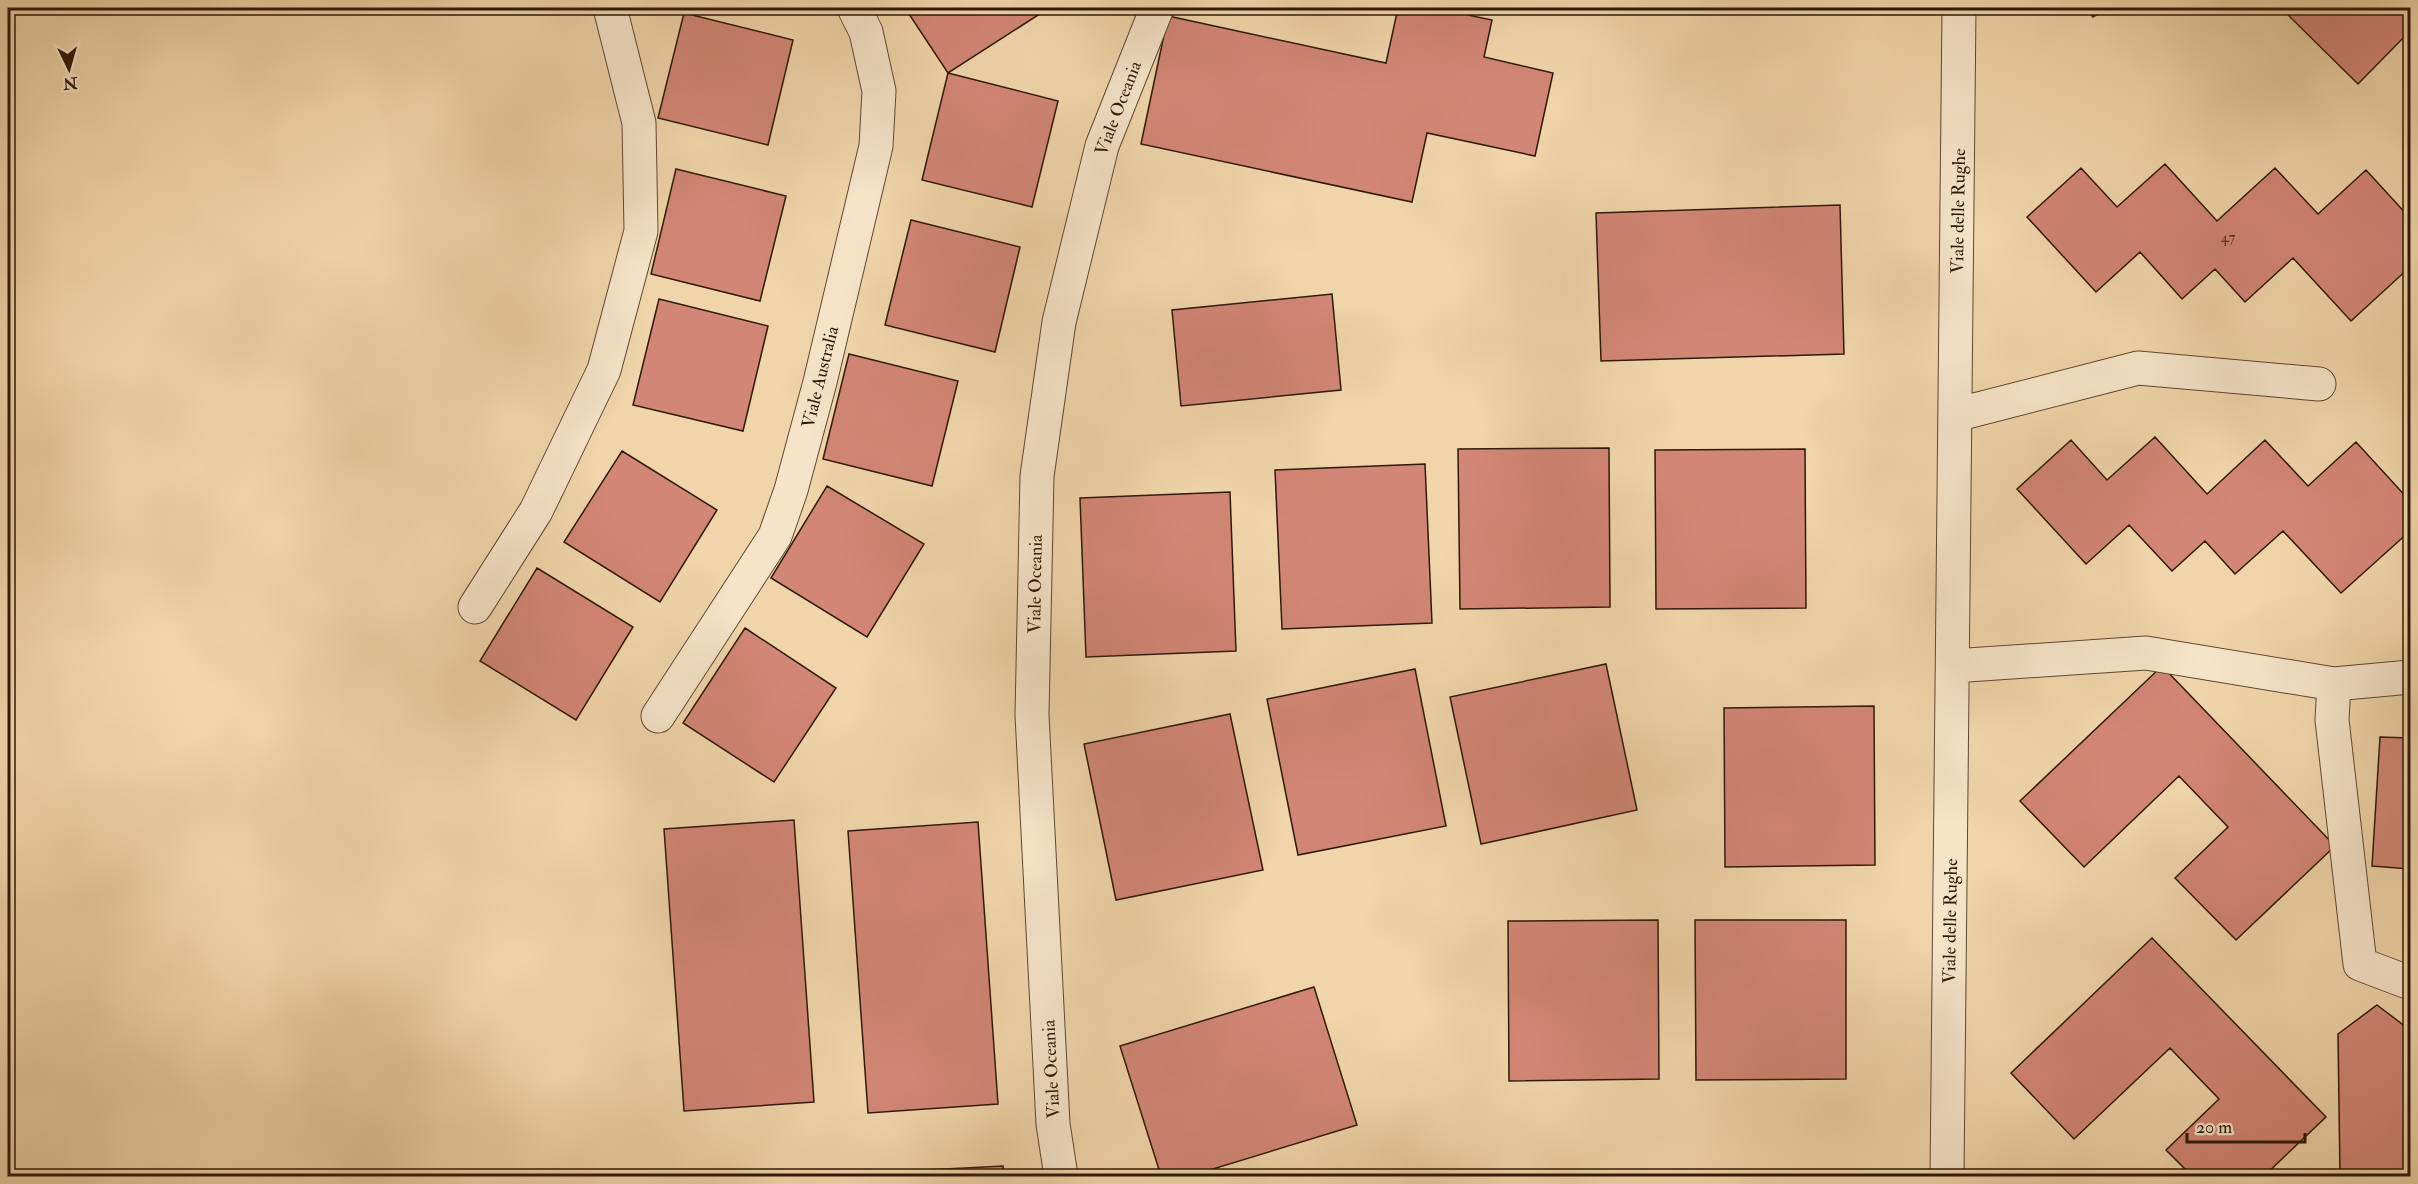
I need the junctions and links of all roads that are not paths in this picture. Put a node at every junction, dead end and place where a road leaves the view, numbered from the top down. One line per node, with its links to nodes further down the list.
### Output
1 (610, 8): 7 (street)
2 (854, 8): 11 (street, Viale Australia)
3 (1157, 8): 13 (street, Viale Oceania)
4 (1959, 8): 6 (street, Viale delle Rughe)
5 (2319, 384): 6 (street)
6 (1956, 415): 8 (street, Viale delle Rughe)
7 (475, 608)
8 (1953, 666): 10 (street); 14 (street, Viale delle Rughe)
9 (2410, 677): 10 (street)
10 (2334, 684): 12 (street)
11 (658, 716)
12 (2410, 983)
13 (1061, 1176)
14 (1947, 1176)

